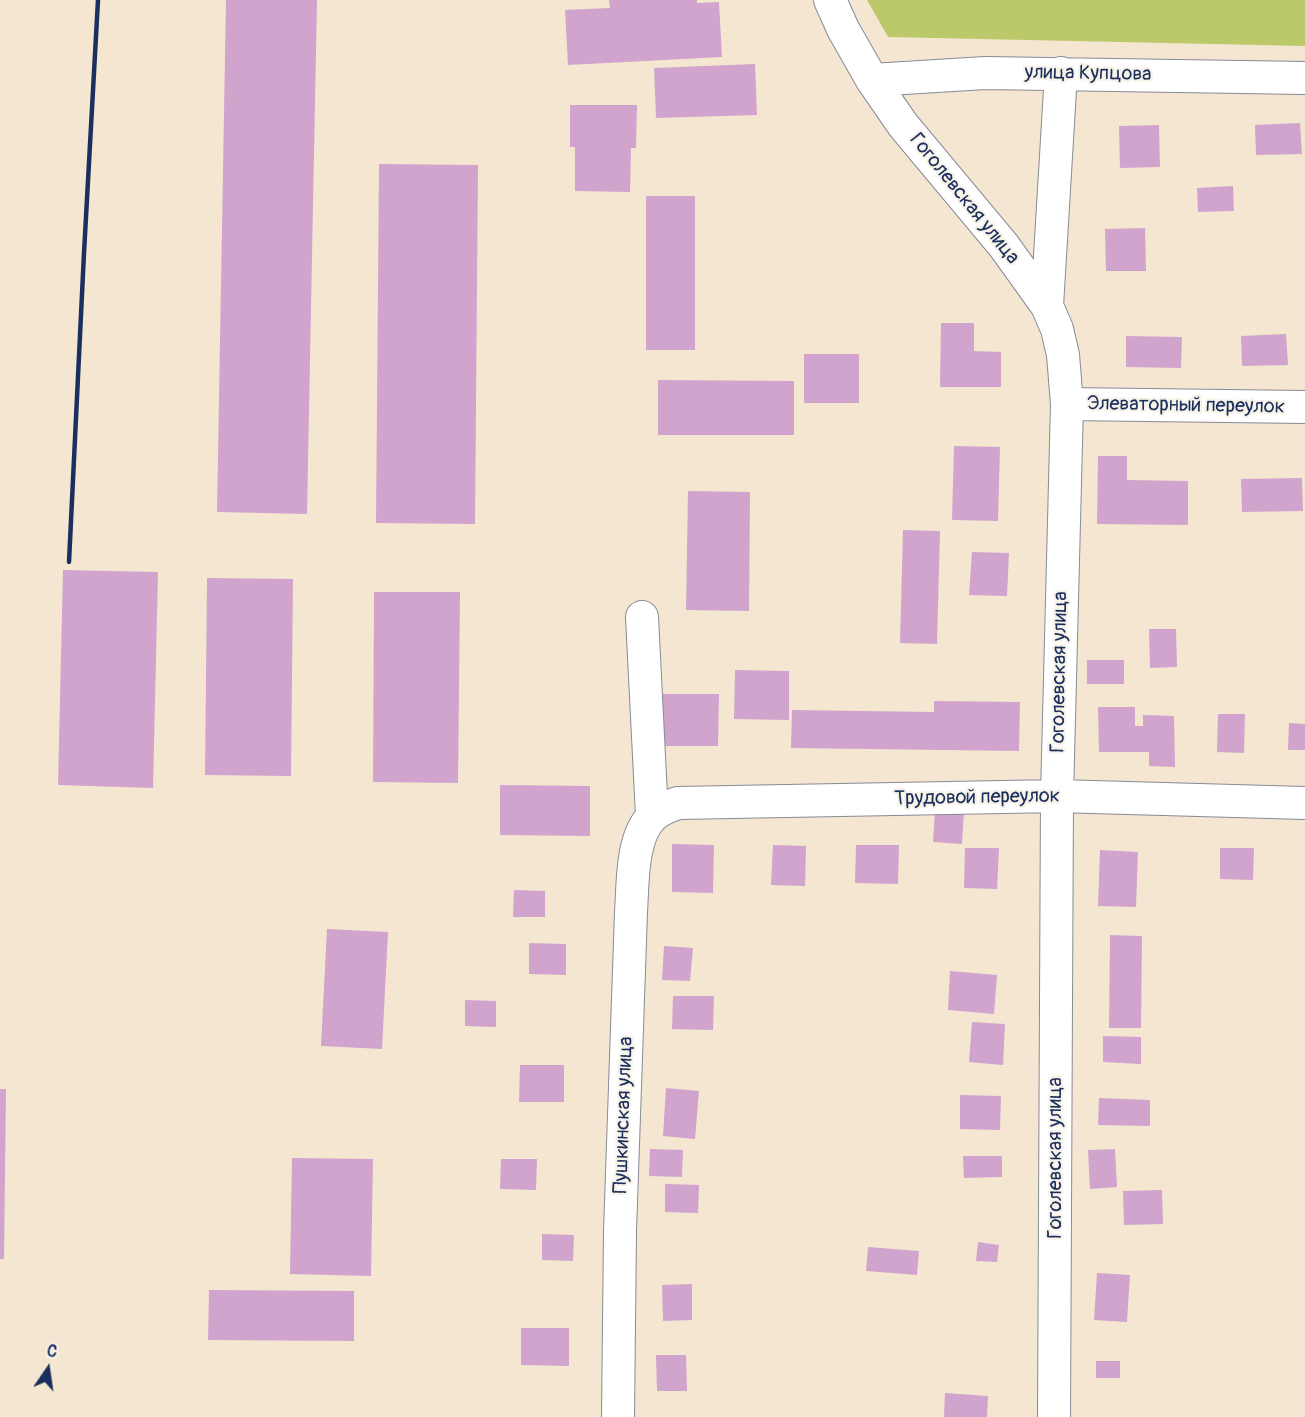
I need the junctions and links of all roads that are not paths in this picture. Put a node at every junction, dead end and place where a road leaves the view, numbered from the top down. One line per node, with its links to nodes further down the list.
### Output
1 (830, 0): 4 (street, Гоголевская улица)
2 (1060, 73): 3 (street, улица Купцова); 4 (street, улица Купцова); 5 (street)
3 (1305, 78)
4 (872, 80): 5 (street, Гоголевская улица)
5 (1047, 306): 6 (street, Гоголевская улица)
6 (1067, 404): 7 (street, Элеваторный переулок); 9 (street, Гоголевская улица)
7 (1305, 407)
8 (642, 617): 11 (street)
9 (1057, 796): 10 (street, Трудовой переулок); 11 (street, Трудовой переулок); 13 (street, Гоголевская улица)
10 (1305, 803)
11 (652, 816): 12 (street, Пушкинская улица)
12 (618, 1417)
13 (1054, 1417)

